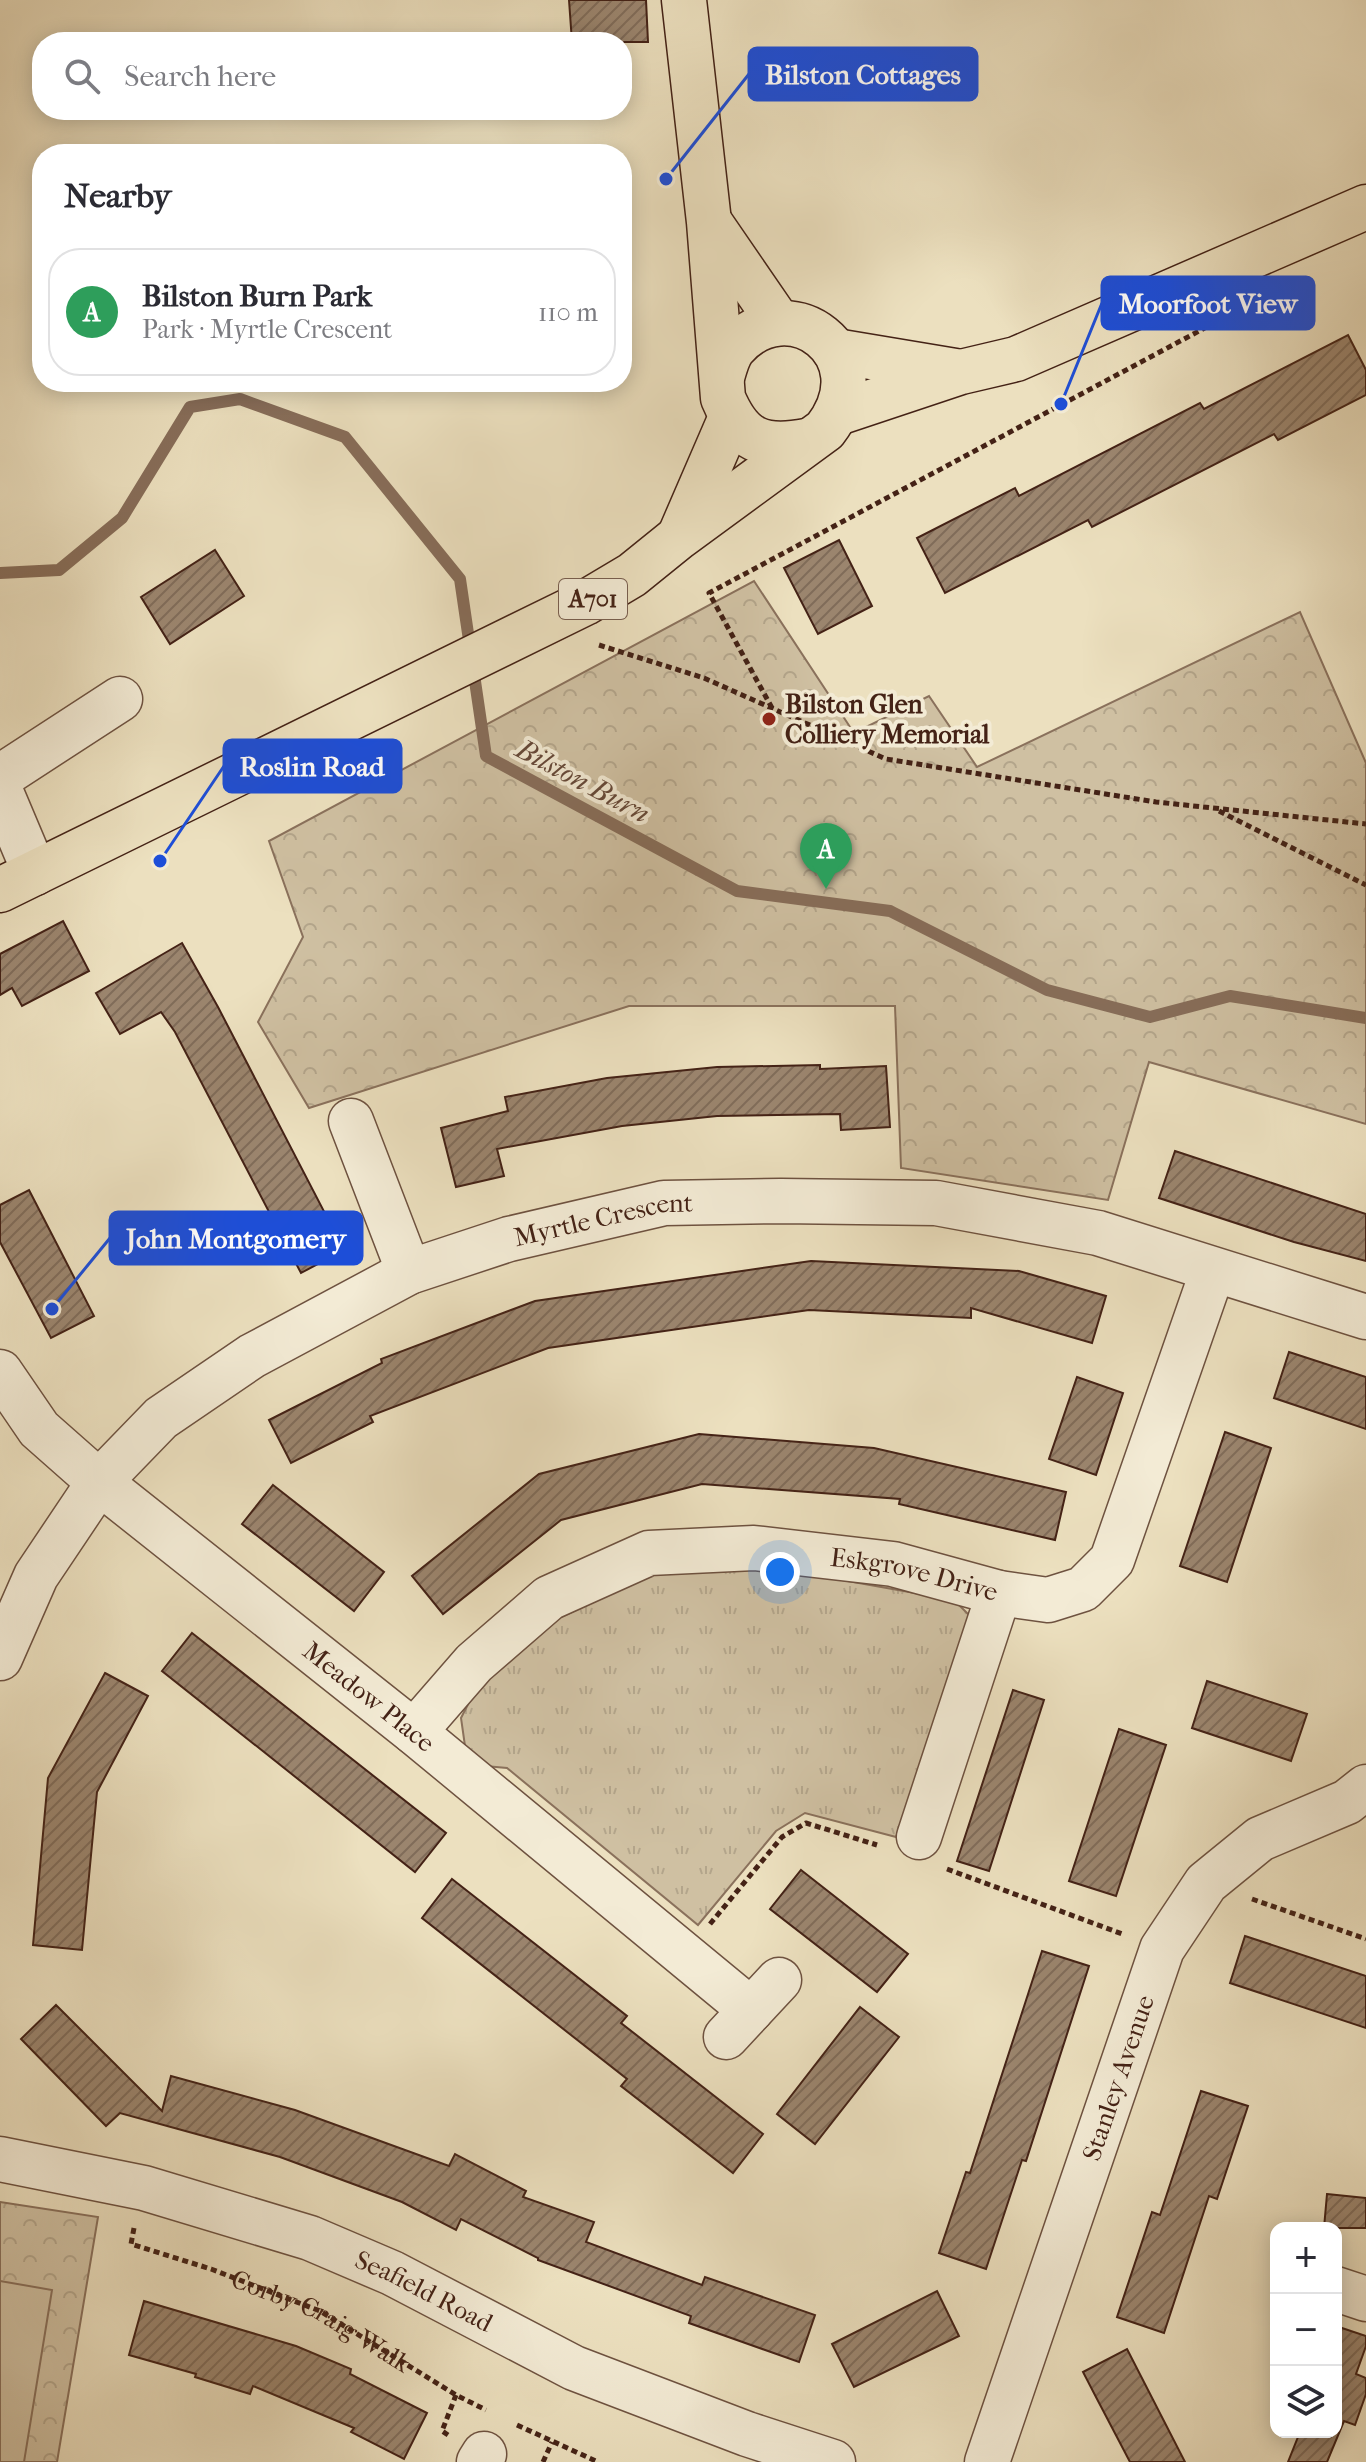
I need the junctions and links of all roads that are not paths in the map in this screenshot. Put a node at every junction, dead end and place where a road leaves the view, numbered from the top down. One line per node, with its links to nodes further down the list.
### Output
1 (684, 0): 3 (main road)
2 (1366, 207): 6 (main road)
3 (709, 222): 4 (main road); 7 (main road)
4 (779, 323): 5 (main road); 7 (main road)
5 (835, 351): 6 (main road); 8 (main road)
6 (961, 372): 8 (main road)
7 (727, 397): 9 (main road); 10 (main road, A701)
8 (838, 413): 9 (main road)
9 (807, 441): 10 (main road, A701)
10 (679, 537): 14 (main road, A701)
11 (120, 699): 12 (street)
12 (0, 777)
13 (0, 790): 14 (street)
14 (18, 882)
15 (351, 1121): 17 (street)
16 (1213, 1270): 17 (street, Myrtle Crescent); 18 (street, Myrtle Crescent); 21 (street, Eskgrove Drive)
17 (409, 1272): 20 (street, Myrtle Crescent)
18 (1366, 1317)
19 (0, 1372): 20 (street, Meadow Place)
20 (99, 1482): 22 (street, Myrtle Crescent); 23 (street, Meadow Place)
21 (999, 1593): 23 (street, Eskgrove Drive); 25 (street)
22 (0, 1658)
23 (414, 1732): 26 (street, Meadow Place)
24 (1366, 1787): 31 (street, Stanley Avenue)
25 (916, 1851)
26 (752, 2009)
27 (0, 2159): 30 (street, Seafield Road)
28 (1342, 2291): 29 (street)
29 (1366, 2299)
30 (833, 2462)
31 (987, 2462)

